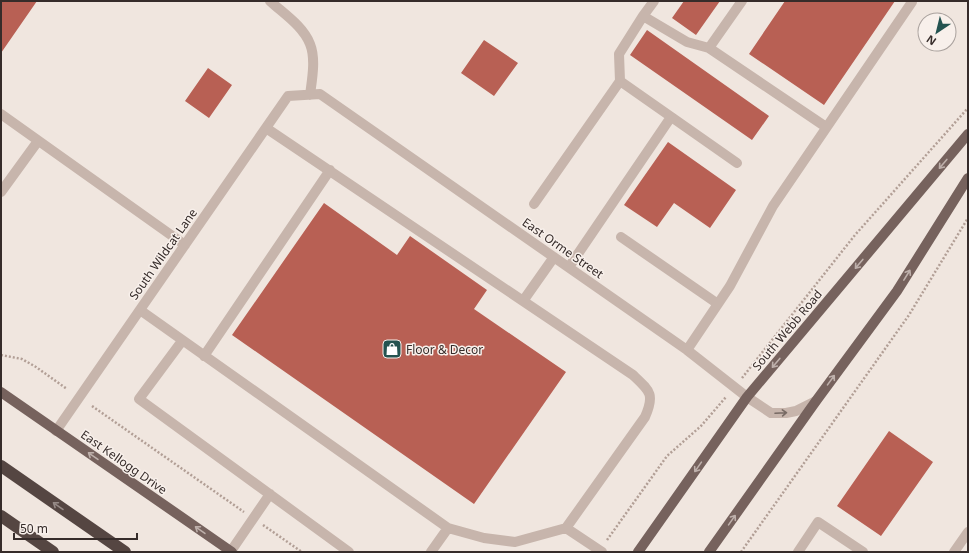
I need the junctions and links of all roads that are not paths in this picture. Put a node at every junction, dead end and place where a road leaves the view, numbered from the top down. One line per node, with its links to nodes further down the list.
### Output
1 (270, 1): 8 (street)
2 (654, 1): 5 (street)
3 (742, 1): 6 (street)
4 (912, 2): 13 (street)
5 (643, 16): 6 (street); 7 (street)
6 (710, 48): 13 (street)
7 (620, 81): 11 (street); 20 (street)
8 (310, 95): 9 (street, East Orme Street); 23 (street, East Orme Street)
9 (293, 96): 12 (street, South Wildcat Lane)
10 (1, 114): 15 (street)
11 (671, 117): 16 (street); 24 (street)
12 (266, 128): 17 (street); 22 (street, South Wildcat Lane)
13 (826, 128): 26 (street)
14 (968, 134): 32 (main road, South Webb Road, one-way to 32)
15 (38, 141): 19 (street); 22 (street)
16 (737, 163)
17 (330, 170): 25 (street); 30 (street)
18 (968, 178): 33 (main road, one-way to 18)
19 (1, 192)
20 (534, 204)
21 (621, 237): 26 (street)
22 (185, 245): 27 (street, South Wildcat Lane)
23 (554, 257): 24 (street, East Orme Street); 25 (street)
24 (569, 267): 29 (street, East Orme Street)
25 (522, 301): 39 (street)
26 (718, 304): 29 (street)
27 (140, 310): 28 (street); 34 (street, South Wildcat Lane)
28 (182, 341): 30 (street); 36 (street)
29 (687, 350): 32 (street, East Orme Street)
30 (204, 356): 38 (street)
31 (1, 392): 34 (main road, East Kellogg Drive)
32 (747, 397): 33 (street, East Orme Street, one-way to 33); 47 (main road, South Webb Road, one-way to 47)
33 (816, 401): 48 (main road, one-way to 33)
34 (56, 431): 44 (main road, East Kellogg Drive, one-way to 34)
35 (1, 466): 43 (highway, one-way to 35)
36 (270, 494): 44 (street); 45 (street)
37 (1, 516): 42 (highway)
38 (448, 528): 39 (street); 46 (street)
39 (566, 528): 41 (street)
40 (968, 532): 51 (street)
41 (601, 551)
42 (53, 552)
43 (125, 552)
44 (232, 552)
45 (349, 552)
46 (430, 552)
47 (638, 552)
48 (709, 552)
49 (798, 552): 50 (street)
50 (863, 552)
51 (954, 552)

